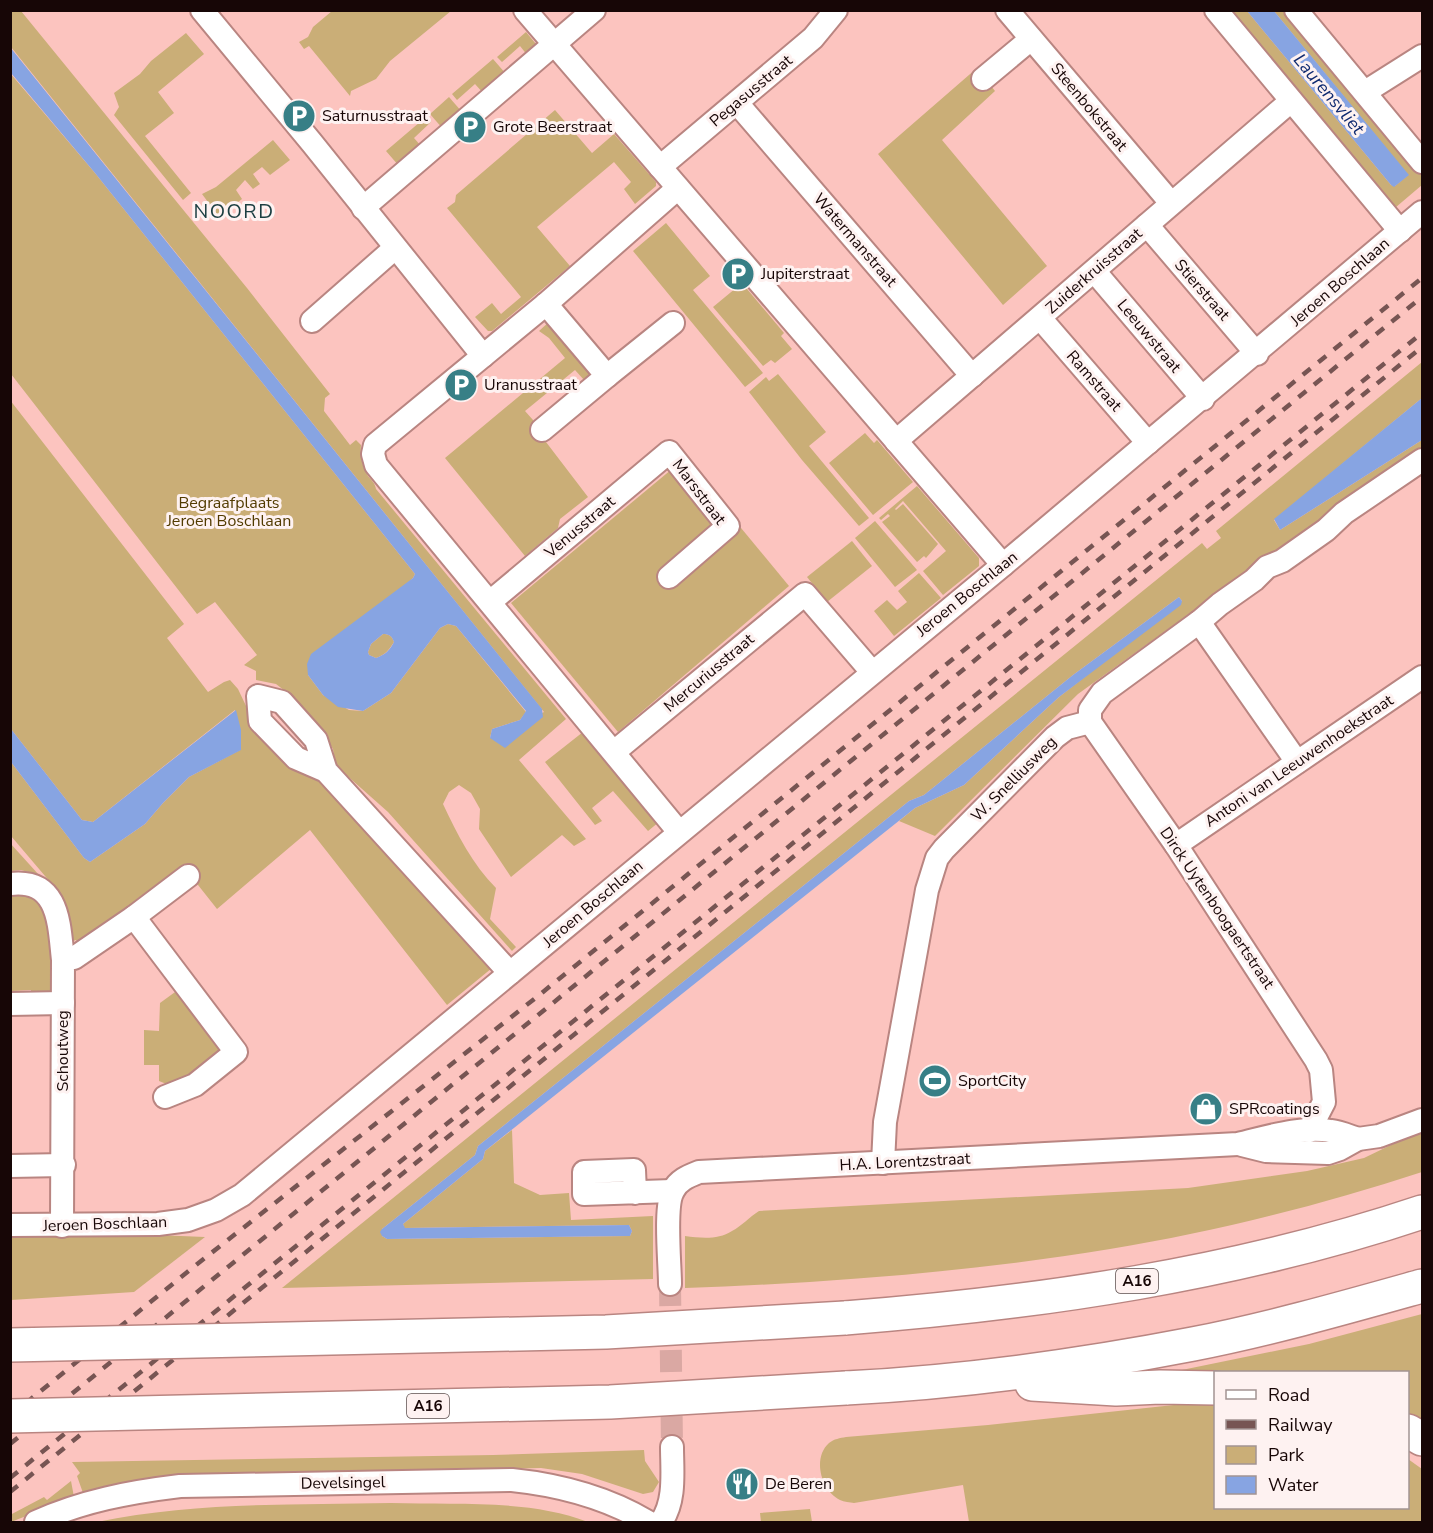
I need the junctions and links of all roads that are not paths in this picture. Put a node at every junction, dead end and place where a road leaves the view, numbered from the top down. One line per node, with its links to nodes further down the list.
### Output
1 (525, 10): 9 (street)
2 (594, 10): 9 (street)
3 (1007, 10): 8 (street, Steenbokstraat)
4 (1216, 10): 13 (street)
5 (1296, 10): 12 (street)
6 (834, 11): 14 (street, Pegasusstraat)
7 (212, 14): 19 (street)
8 (1031, 39): 11 (street); 18 (street, Steenbokstraat)
9 (554, 44): 16 (street); 19 (street)
10 (1422, 56): 12 (street)
11 (983, 79)
12 (1365, 92): 15 (street)
13 (1291, 101): 18 (street, Zuiderkruisstraat); 22 (street)
14 (737, 103): 16 (street, Pegasusstraat); 32 (street, Watermanstraat)
15 (1422, 162)
16 (660, 167): 17 (street)
17 (678, 188): 25 (street); 35 (street)
18 (1171, 203): 21 (street, Zuiderkruisstraat)
19 (363, 208): 23 (street)
20 (1422, 212): 22 (street, Jeroen Boschlaan)
21 (1147, 225): 24 (street, Zuiderkruisstraat); 29 (street, Stierstraat)
22 (1400, 231): 29 (street, Jeroen Boschlaan)
23 (395, 248): 27 (street); 30 (street)
24 (1095, 272): 26 (street, Zuiderkruisstraat); 33 (street, Leeuwstraat)
25 (546, 304): 30 (street); 31 (street)
26 (1040, 318): 32 (street, Zuiderkruisstraat); 36 (street, Ramstraat)
27 (312, 321)
28 (673, 323): 31 (street)
29 (1257, 354): 33 (street, Jeroen Boschlaan)
30 (483, 357): 41 (street)
31 (607, 376): 34 (street)
32 (972, 376): 35 (street, Zuiderkruisstraat)
33 (1203, 399): 36 (street, Jeroen Boschlaan)
34 (542, 430)
35 (896, 441): 39 (street)
36 (1148, 443): 39 (street, Jeroen Boschlaan)
37 (669, 452): 40 (street, Marsstraat); 41 (street, Venusstraat)
38 (1422, 460): 42 (street)
39 (1003, 565): 43 (street, Jeroen Boschlaan)
40 (669, 577)
41 (490, 602): 46 (street)
42 (1199, 622): 45 (street); 47 (street)
43 (872, 672): 46 (street, Mercuriusstraat); 49 (street, Jeroen Boschlaan)
44 (1422, 677): 47 (street, Antoni van Leeuwenhoekstraat)
45 (1090, 722): 50 (street, Dirck Uytenboogaertstraat); 64 (street, W. Snelliusweg)
46 (614, 752): 49 (street)
47 (1297, 762): 50 (street, Antoni van Leeuwenhoekstraat)
48 (326, 771): 55 (street)
49 (679, 832): 55 (street, Jeroen Boschlaan)
50 (1176, 845): 59 (street, Dirck Uytenboogaertstraat)
51 (188, 876): 53 (street)
52 (10, 884): 54 (street, Schoutweg)
53 (134, 917): 54 (street); 58 (street)
54 (63, 960): 56 (street, Schoutweg)
55 (510, 973): 71 (street, Jeroen Boschlaan)
56 (63, 1003): 57 (street); 65 (street, Schoutweg)
57 (10, 1004)
58 (165, 1097)
59 (1323, 1102): 61 (street, Dirck Uytenboogaertstraat); 62 (street)
60 (1422, 1120): 62 (street, H.A. Lorentzstraat)
61 (1309, 1131): 62 (street, H.A. Lorentzstraat); 63 (street, H.A. Lorentzstraat)
62 (1358, 1139): 63 (street, H.A. Lorentzstraat)
63 (1238, 1144): 64 (street, H.A. Lorentzstraat)
64 (883, 1163): 67 (street, H.A. Lorentzstraat)
65 (64, 1165): 66 (street); 71 (street, Schoutweg)
66 (10, 1166)
67 (672, 1191): 68 (street); 72 (street)
68 (634, 1193)
69 (1422, 1212): 74 (highway, A16, bridge)
70 (10, 1225): 71 (street, Jeroen Boschlaan)
71 (62, 1226)
72 (670, 1284)
73 (1422, 1286): 75 (highway, A16)
74 (10, 1345)
75 (958, 1380): 76 (highway, A16); 77 (highway, A16, bridge)
76 (1214, 1388)
77 (10, 1416)
78 (672, 1447): 81 (street)
79 (36, 1522): 80 (street, Develsingel)
80 (648, 1522)
81 (661, 1522)

